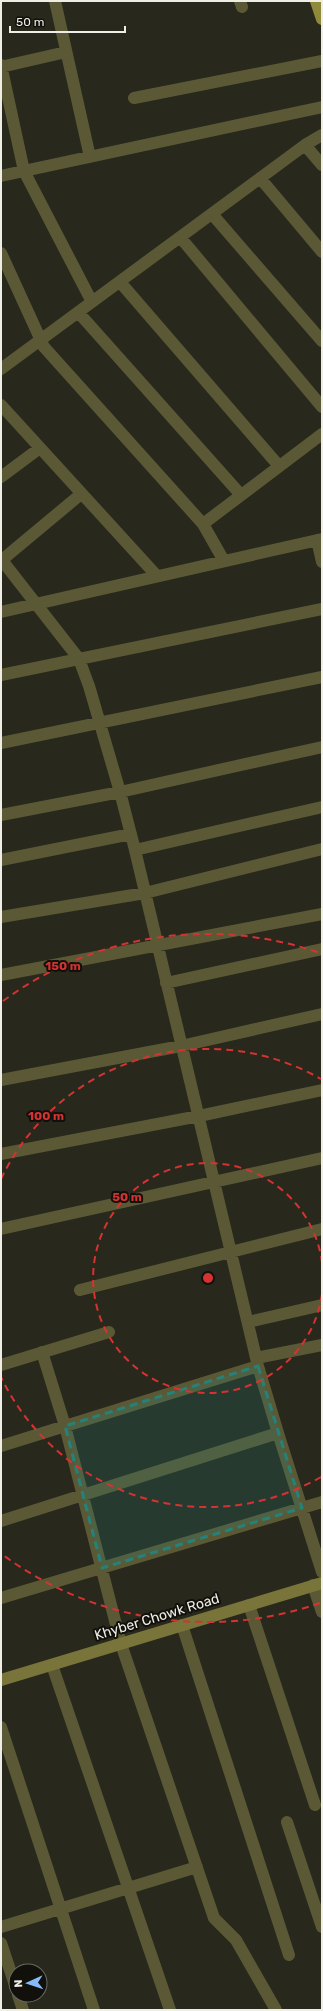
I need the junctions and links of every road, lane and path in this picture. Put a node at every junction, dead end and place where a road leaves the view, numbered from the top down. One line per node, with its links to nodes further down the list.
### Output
1 (55, 1): 4 (street)
2 (316, 1): 3 (main road)
3 (322, 19)
4 (66, 52): 6 (street); 11 (street)
5 (322, 61): 7 (street)
6 (1, 66): 13 (street)
7 (134, 98)
8 (322, 107): 11 (street)
9 (322, 135): 10 (street)
10 (305, 145): 12 (street); 15 (street)
11 (90, 157): 13 (street)
12 (322, 165)
13 (24, 171): 14 (street); 21 (street)
14 (1, 176)
15 (260, 178): 16 (street); 18 (street)
16 (212, 214): 17 (street); 24 (street)
17 (180, 237): 20 (street); 27 (street)
18 (322, 252)
19 (1, 253): 23 (street)
20 (120, 282): 21 (street); 30 (street)
21 (92, 302): 22 (street)
22 (78, 312): 23 (street); 33 (street)
23 (42, 339): 25 (street); 34 (street)
24 (322, 341)
25 (1, 369)
26 (1, 405): 29 (street)
27 (322, 407)
28 (321, 438): 30 (street)
29 (40, 448): 31 (street); 32 (street)
30 (279, 466): 33 (street)
31 (1, 477)
32 (82, 494): 36 (street); 39 (street)
33 (241, 495): 34 (street)
34 (203, 524): 37 (street)
35 (320, 540): 37 (street); 38 (street)
36 (1, 560): 40 (street)
37 (224, 561): 39 (street)
38 (322, 562)
39 (157, 576): 40 (street)
40 (37, 603): 42 (street); 43 (street)
41 (322, 608): 43 (street)
42 (1, 612)
43 (79, 659): 44 (street); 46 (street)
44 (1, 675)
45 (322, 678): 46 (street)
46 (100, 723): 47 (street); 49 (street)
47 (1, 743)
48 (322, 747): 49 (street)
49 (120, 792): 51 (street); 52 (street)
50 (322, 807): 54 (street)
51 (1, 815)
52 (131, 834): 54 (street); 55 (street)
53 (322, 849): 56 (street)
54 (135, 850): 56 (street)
55 (1, 860)
56 (145, 893): 58 (street); 59 (street)
57 (322, 914): 59 (street)
58 (1, 917)
59 (157, 946): 61 (street); 62 (street)
60 (322, 949): 62 (street)
61 (1, 975)
62 (166, 983): 64 (street)
63 (322, 1014): 64 (street)
64 (181, 1046): 65 (street); 67 (street)
65 (1, 1080)
66 (322, 1090): 67 (street)
67 (199, 1116): 68 (street); 70 (street)
68 (1, 1154)
69 (322, 1158): 70 (street)
70 (215, 1182): 71 (street); 73 (street)
71 (1, 1229)
72 (322, 1229): 73 (street)
73 (231, 1251): 74 (street); 76 (street)
74 (80, 1290)
75 (322, 1305): 76 (street)
76 (248, 1322): 80 (street)
77 (109, 1332): 79 (street)
78 (322, 1345): 80 (street)
79 (42, 1352): 81 (street); 82 (street)
80 (257, 1362): 82 (street); 83 (street)
81 (1, 1365)
82 (65, 1426): 84 (street); 85 (street)
83 (278, 1433): 85 (street); 87 (street)
84 (1, 1446)
85 (83, 1495): 88 (street); 89 (street)
86 (322, 1502): 87 (street)
87 (302, 1508): 89 (street); 90 (street)
88 (1, 1521)
89 (102, 1568): 92 (street); 96 (street)
90 (322, 1572)
91 (317, 1584): 93 (street, Khyber Chowk Road); 94 (street)
92 (1, 1598)
93 (249, 1605): 95 (street, Khyber Chowk Road); 100 (street)
94 (322, 1612)
95 (182, 1625): 96 (street, Khyber Chowk Road); 108 (street)
96 (121, 1644): 97 (street, Khyber Chowk Road); 102 (street)
97 (52, 1665): 98 (street, Khyber Chowk Road); 103 (street)
98 (1, 1680)
99 (1, 1727): 104 (street)
100 (315, 1805)
101 (287, 1822): 105 (street)
102 (197, 1867): 103 (street); 112 (street)
103 (128, 1888): 104 (street); 111 (street)
104 (61, 1909): 106 (street); 110 (street)
105 (322, 1927)
106 (1, 1928)
107 (1, 1943): 109 (street)
108 (289, 1955)
109 (8, 1964)
110 (94, 2010)
111 (170, 2010)
112 (276, 2010)

